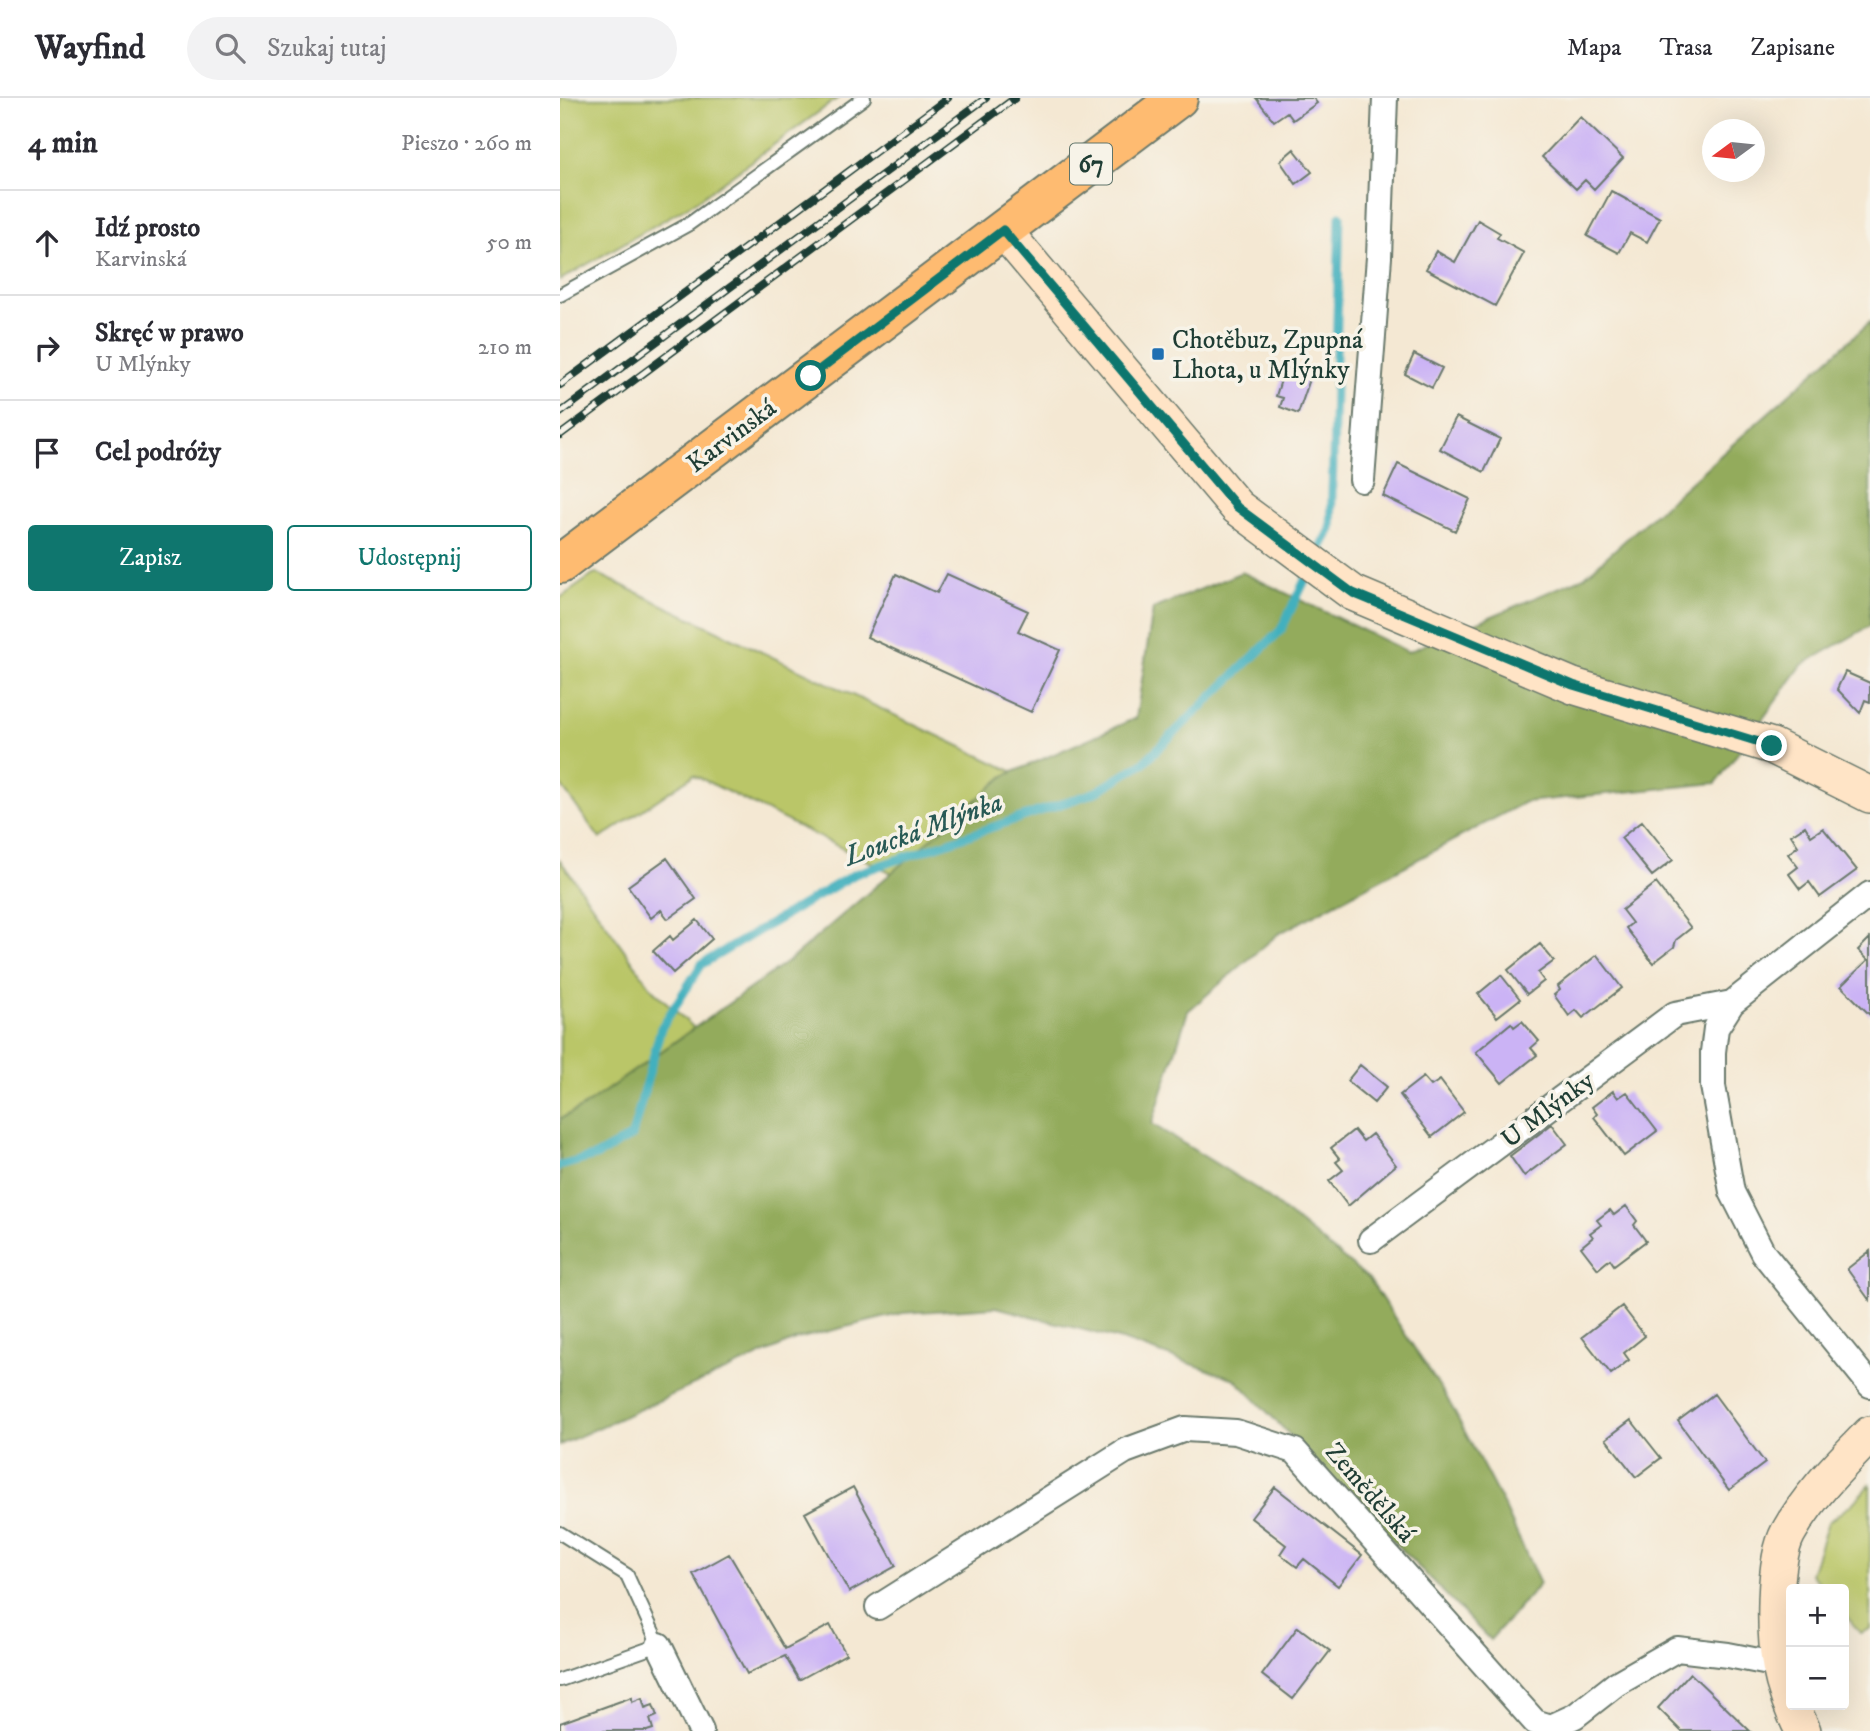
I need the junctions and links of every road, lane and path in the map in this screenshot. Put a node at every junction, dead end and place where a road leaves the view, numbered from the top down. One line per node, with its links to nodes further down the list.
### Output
1 (863, 98): 5 (lane)
2 (1178, 98): 4 (main road, 67)
3 (1385, 98): 6 (street)
4 (1003, 230): 7 (main road, Karvinská / 67); 8 (street)
5 (560, 295)
6 (1362, 480)
7 (560, 564)
8 (1870, 795)
9 (1870, 894): 10 (street, U Mlýnky)
10 (1732, 1003): 11 (street, U Mlýnky); 12 (street, U Mlýnky)
11 (1371, 1240)
12 (1870, 1385)
13 (1870, 1434): 17 (street)
14 (560, 1533): 16 (lane)
15 (878, 1608): 17 (street, Zemědělská)
16 (659, 1645): 18 (lane); 19 (street)
17 (1780, 1665): 20 (street)
18 (560, 1680)
19 (701, 1731)
20 (1803, 1731)

